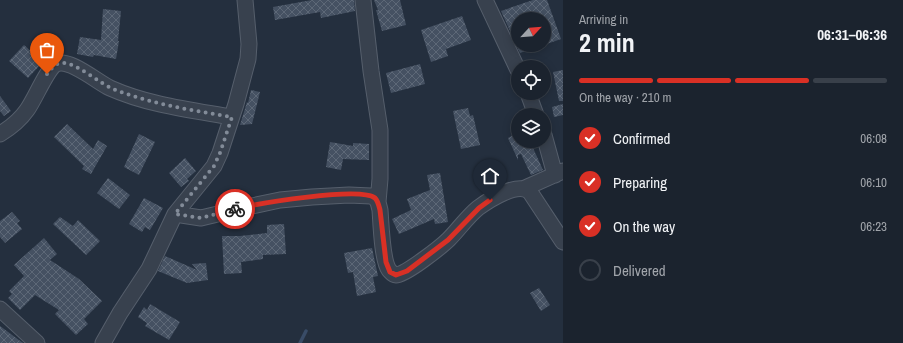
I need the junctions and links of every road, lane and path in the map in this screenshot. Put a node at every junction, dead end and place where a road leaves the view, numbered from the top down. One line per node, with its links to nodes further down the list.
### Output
1 (363, 0): 10 (street)
2 (485, 0): 4 (street)
3 (248, 1): 5 (street)
4 (513, 60)
5 (232, 117): 6 (street); 11 (street)
6 (0, 134)
7 (549, 148): 8 (street)
8 (559, 173): 9 (street)
9 (525, 188): 10 (street); 12 (street)
10 (378, 202): 11 (street)
11 (175, 214): 15 (street)
12 (563, 242)
13 (0, 309): 14 (street)
14 (37, 343)
15 (103, 343)

